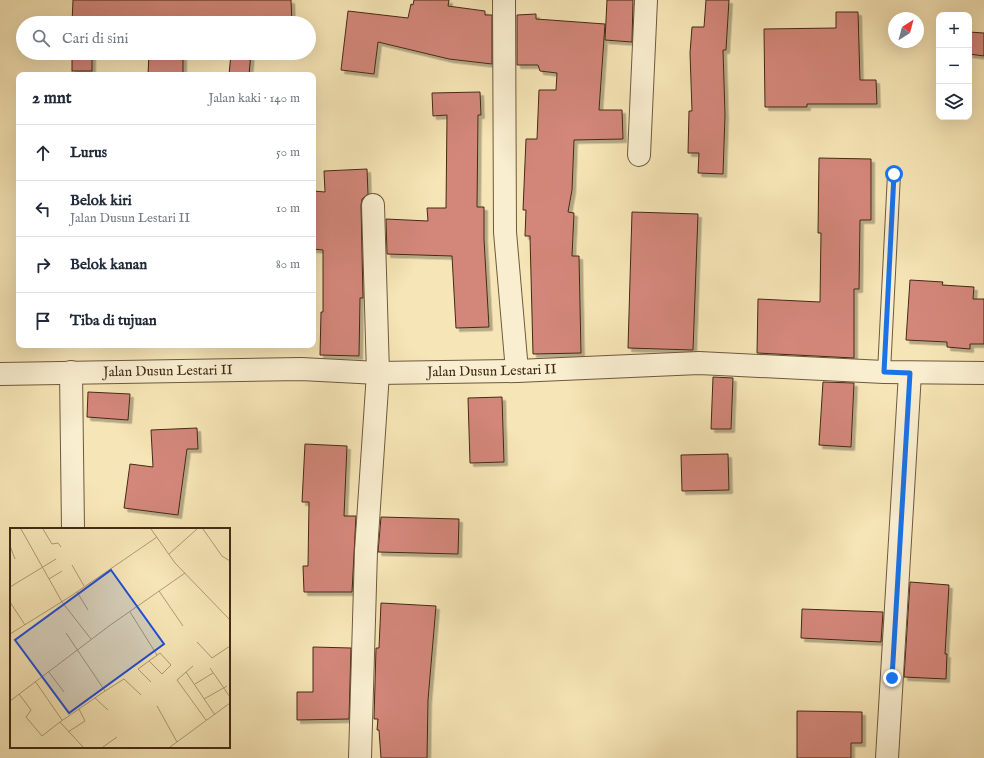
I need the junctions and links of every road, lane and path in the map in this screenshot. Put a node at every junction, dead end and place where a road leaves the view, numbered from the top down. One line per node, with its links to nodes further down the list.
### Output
1 (504, 0): 6 (street)
2 (646, 0): 3 (street)
3 (639, 155)
4 (894, 174): 8 (lane)
5 (373, 205): 12 (street)
6 (517, 371): 8 (street, Jalan Dusun Lestari II); 12 (street, Jalan Dusun Lestari II)
7 (71, 372): 11 (street, Jalan Dusun Lestari II); 12 (street, Jalan Dusun Lestari II); 13 (street)
8 (884, 372): 9 (street, Jalan Dusun Lestari II)
9 (910, 373): 10 (street, Jalan Dusun Lestari II); 15 (street)
10 (984, 373)
11 (0, 374)
12 (378, 374): 14 (street)
13 (74, 528)
14 (360, 758)
15 (887, 758)

